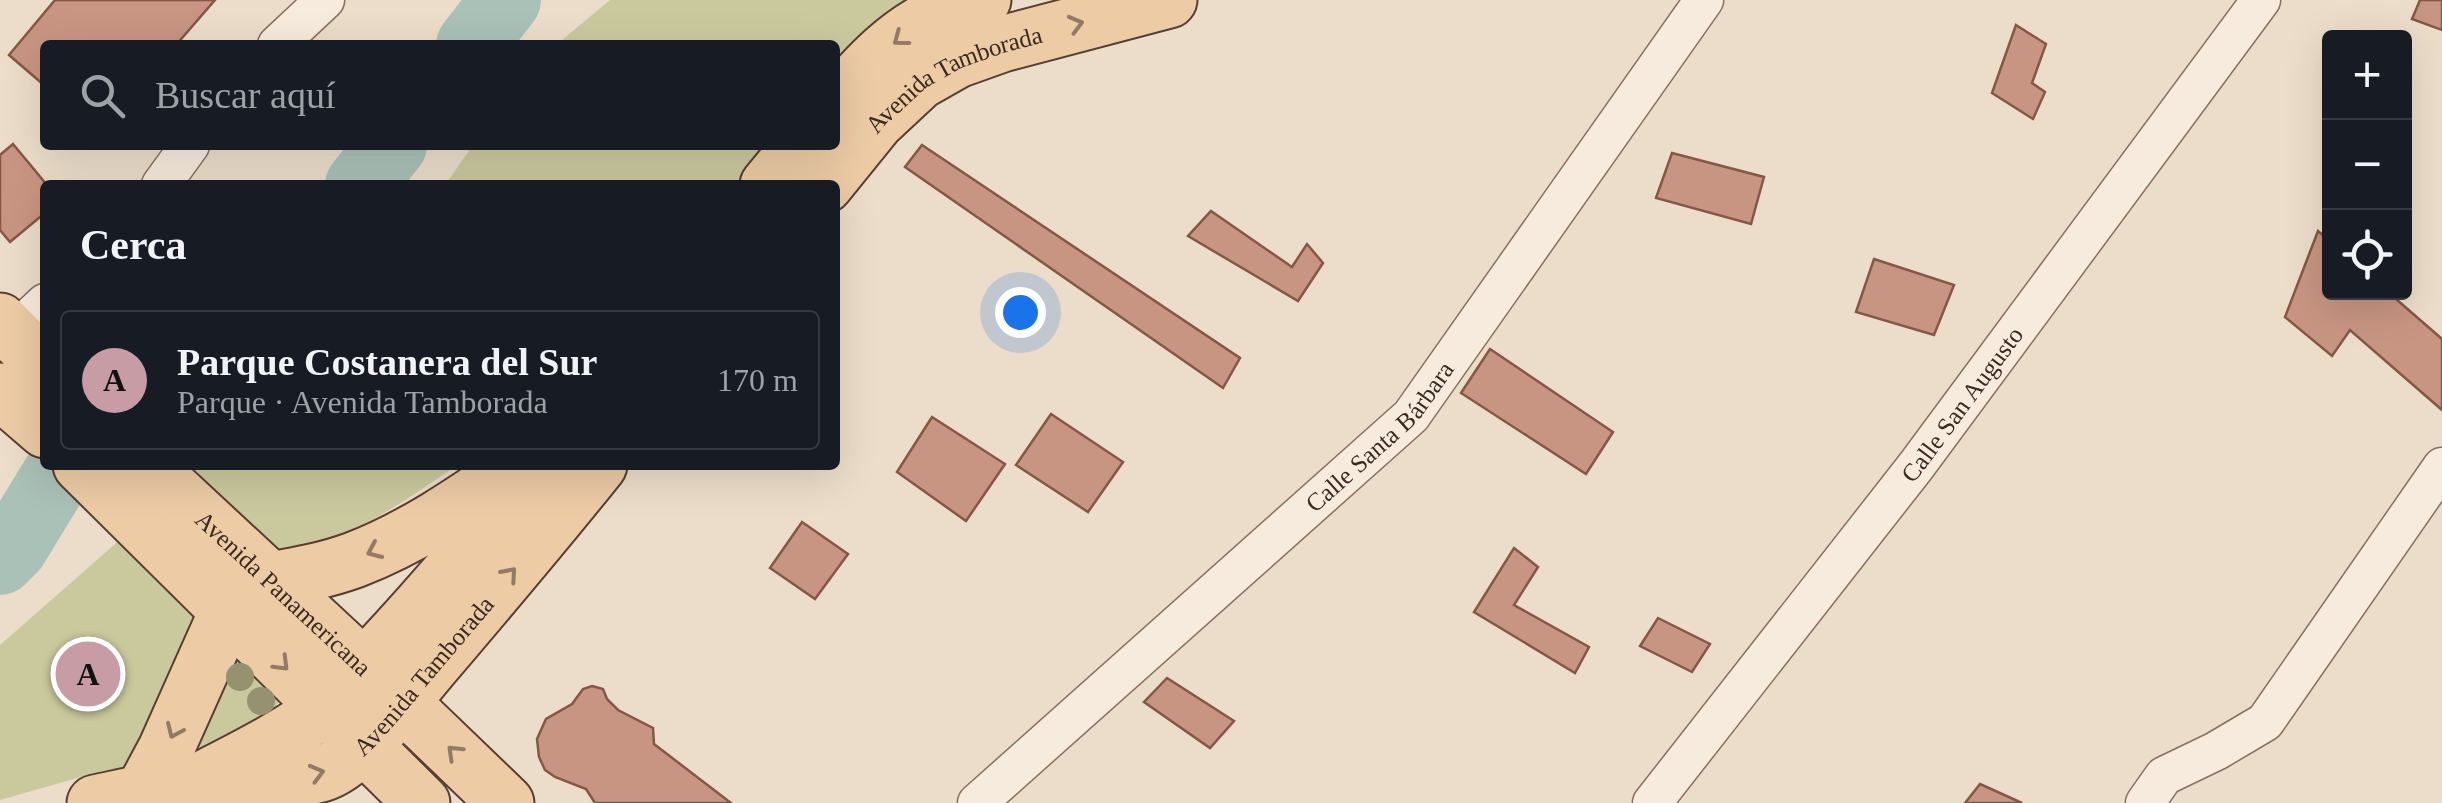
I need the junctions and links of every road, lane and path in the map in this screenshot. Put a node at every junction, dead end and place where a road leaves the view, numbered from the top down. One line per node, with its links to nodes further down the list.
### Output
1 (326, 0): 6 (street)
2 (983, 0): 7 (main road, Avenida Tamborada, one-way to 7)
3 (1169, 0): 12 (main road, Avenida Tamborada, one-way to 3)
4 (1704, 0): 26 (street, Calle Santa Bárbara)
5 (2261, 0): 27 (street, Calle San Augusto)
6 (283, 40)
7 (840, 98)
8 (186, 150): 10 (street)
9 (797, 150): 11 (main road)
10 (165, 180)
11 (772, 180)
12 (829, 180)
13 (2442, 467): 28 (street)
14 (94, 470): 18 (main road, Avenida Panamericana)
15 (511, 470): 19 (main road, one-way to 19)
16 (535, 470): 20 (main road, Avenida Tamborada)
17 (596, 470): 20 (main road, Avenida Tamborada, one-way to 17)
18 (152, 492): 19 (main road, Avenida Panamericana)
19 (249, 595): 20 (main road, Avenida Panamericana); 21 (main road, Avenida Panamericana, one-way to 21); 23 (main road, one-way to 23)
20 (383, 685): 21 (main road, Avenida Tamborada); 22 (main road, Avenida Tamborada); 25 (main road, Avenida Panamericana, one-way to 20)
21 (324, 706): 22 (main road, Avenida Panamericana); 23 (main road, Avenida Tamborada)
22 (364, 743): 23 (main road, Avenida Tamborada, one-way to 22); 24 (main road, Avenida Panamericana)
23 (143, 794)
24 (422, 803)
25 (506, 803)
26 (977, 803)
27 (1652, 803)
28 (2145, 803)

